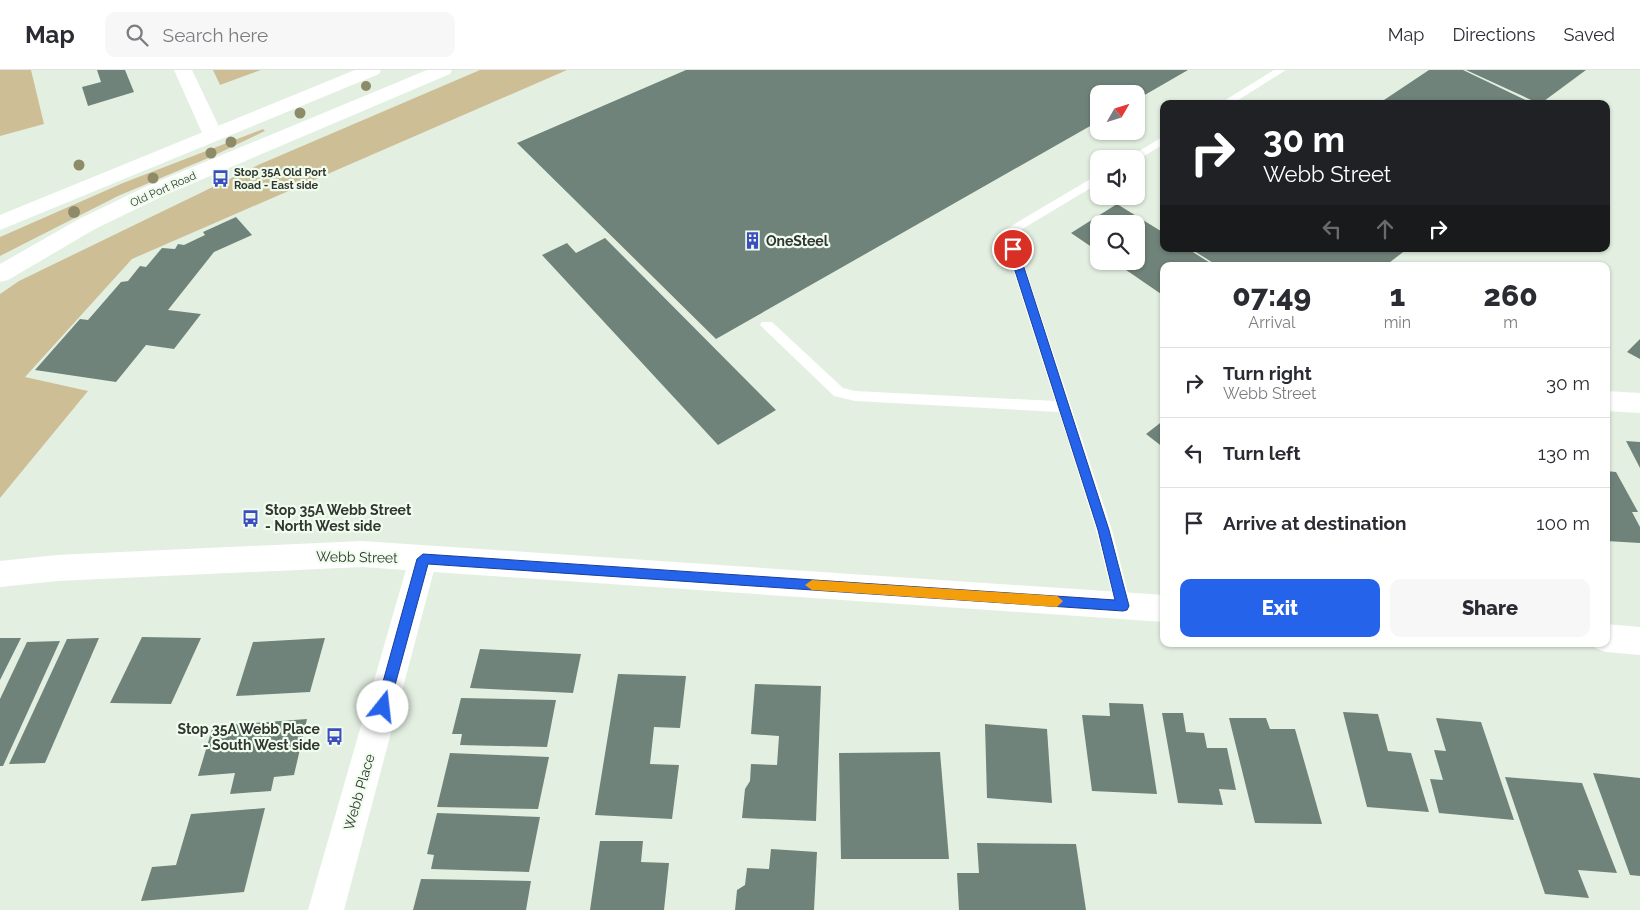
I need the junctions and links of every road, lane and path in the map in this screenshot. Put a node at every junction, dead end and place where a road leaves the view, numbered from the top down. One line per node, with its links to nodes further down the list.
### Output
1 (183, 70): 6 (street)
2 (372, 70): 6 (street)
3 (442, 70): 11 (street, Old Port Road)
4 (1281, 70): 5 (lane)
5 (1231, 100)
6 (212, 135): 10 (street)
7 (1160, 141): 8 (lane)
8 (1145, 151)
9 (1090, 183): 15 (lane)
10 (0, 223)
11 (0, 274)
12 (767, 325): 15 (lane)
13 (1610, 401): 14 (street)
14 (1640, 404)
15 (1064, 407): 18 (lane)
16 (423, 559): 17 (street, Webb Street); 18 (street, Webb Street); 22 (street, Webb Place)
17 (0, 574)
18 (1123, 606): 19 (street, Webb Street)
19 (1160, 609)
20 (1610, 638): 21 (street)
21 (1640, 641)
22 (326, 910)

